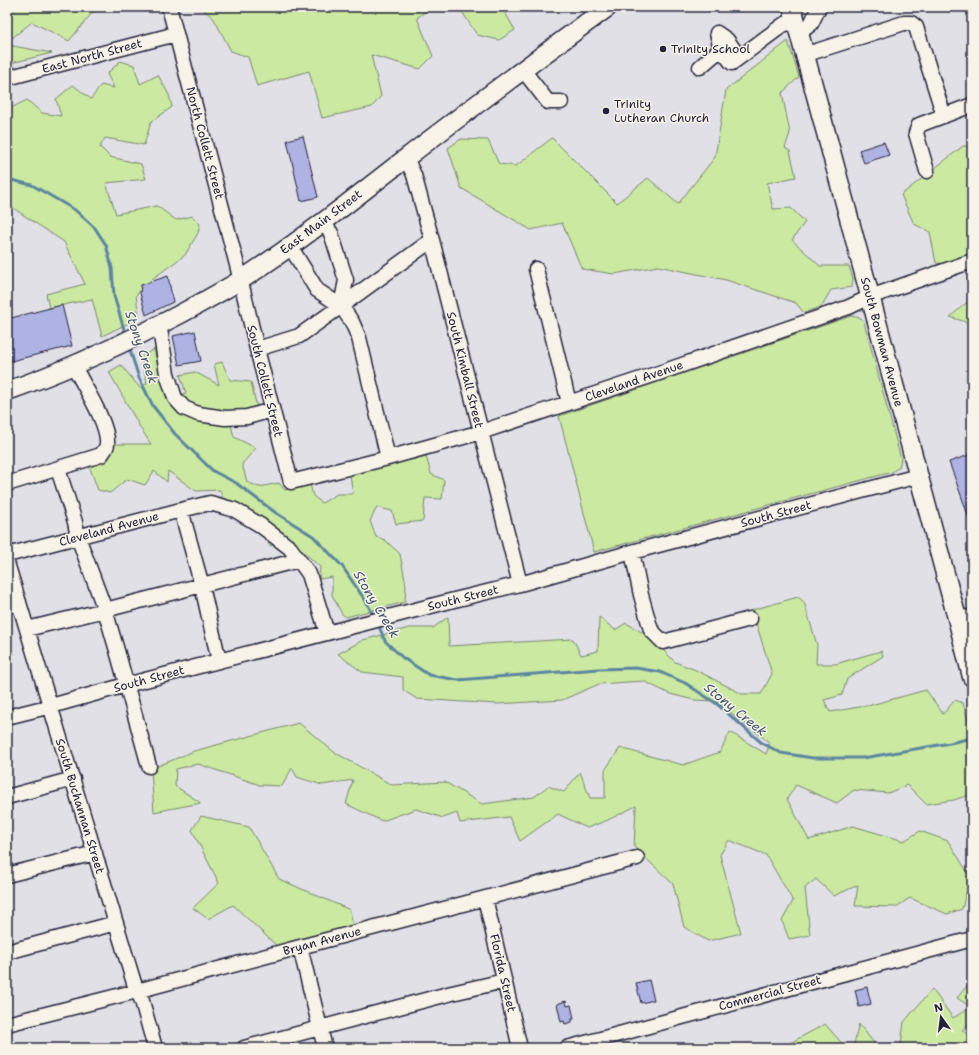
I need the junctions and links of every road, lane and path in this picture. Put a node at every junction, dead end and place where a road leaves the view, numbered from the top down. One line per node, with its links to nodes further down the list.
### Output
1 (169, 7): 5 (street, North Collett Street)
2 (608, 7): 10 (main road, East Main Street)
3 (819, 7): 4 (street)
4 (795, 20): 7 (main road, South Bowman Avenue); 8 (street)
5 (176, 34): 11 (street, East North Street); 22 (street, North Collett Street)
6 (721, 49): 8 (street); 8 (street); 9 (street)
7 (804, 55): 14 (street); 23 (main road, South Bowman Avenue)
8 (740, 57)
9 (700, 67)
10 (523, 70): 12 (street); 15 (main road, East Main Street)
11 (7, 78)
12 (561, 102)
13 (972, 105): 14 (street)
14 (944, 116): 16 (street)
15 (406, 158): 17 (main road, East Main Street); 18 (street, South Kimball Street)
16 (927, 171)
17 (323, 222): 19 (main road, East Main Street); 24 (street)
18 (432, 240): 24 (street); 31 (street, South Kimball Street)
19 (290, 246): 22 (main road, East Main Street); 24 (street)
20 (972, 261): 23 (street, Cleveland Avenue)
21 (536, 269): 29 (street)
22 (240, 280): 25 (main road, East Main Street); 26 (street, South Collett Street)
23 (870, 297): 29 (street, Cleveland Avenue); 34 (main road, South Bowman Avenue)
24 (341, 306): 26 (street); 32 (street)
25 (152, 329): 27 (main road, East Main Street); 30 (street)
26 (257, 349): 30 (street, South Collett Street)
27 (74, 366): 28 (main road, East Main Street); 33 (street)
28 (7, 391)
29 (569, 403): 31 (street, Cleveland Avenue)
30 (272, 410): 35 (street, South Collett Street)
31 (481, 432): 32 (street, Cleveland Avenue); 43 (street, South Kimball Street)
32 (388, 458): 35 (street, Cleveland Avenue)
33 (58, 469): 36 (street); 38 (street)
34 (918, 476): 39 (street, South Street); 47 (main road, South Bowman Avenue)
35 (291, 482)
36 (7, 484)
37 (181, 510): 38 (street, Cleveland Avenue); 41 (street, Cleveland Avenue); 44 (street)
38 (78, 537): 40 (street, Cleveland Avenue); 46 (street)
39 (632, 552): 43 (street, South Street); 48 (street)
40 (7, 555)
41 (299, 560): 44 (street); 50 (street)
42 (7, 563): 45 (street, South Buchannan Street)
43 (520, 584): 50 (street, South Street)
44 (202, 586): 46 (street); 51 (street)
45 (13, 604): 49 (street, South Buchannan Street)
46 (105, 610): 49 (street); 53 (street)
47 (964, 617): 52 (main road, South Bowman Avenue)
48 (750, 619)
49 (27, 629): 54 (street, South Buchannan Street)
50 (327, 633): 51 (street, South Street)
51 (219, 661): 53 (street, South Street)
52 (972, 677)
53 (126, 685): 54 (street, South Street); 56 (street)
54 (51, 706): 55 (street, South Street); 57 (street, South Buchannan Street)
55 (7, 717)
56 (149, 766)
57 (73, 779): 58 (street); 59 (street, South Buchannan Street)
58 (7, 796)
59 (95, 853): 61 (street); 63 (street, South Buchannan Street)
60 (637, 858): 62 (street, Bryan Avenue)
61 (7, 875)
62 (485, 898): 65 (street, Bryan Avenue); 67 (street, Florida Street)
63 (116, 923): 66 (street); 68 (street, South Buchannan Street)
64 (972, 939): 75 (street, Commercial Street)
65 (300, 947): 68 (street, Bryan Avenue); 70 (street)
66 (7, 952)
67 (504, 981): 70 (street); 74 (street, Florida Street)
68 (137, 991): 69 (street, Bryan Avenue); 71 (street, South Buchannan Street)
69 (7, 1024)
70 (320, 1028): 72 (street); 73 (street)
71 (155, 1048)
72 (244, 1048)
73 (325, 1048)
74 (520, 1048)
75 (567, 1048)

